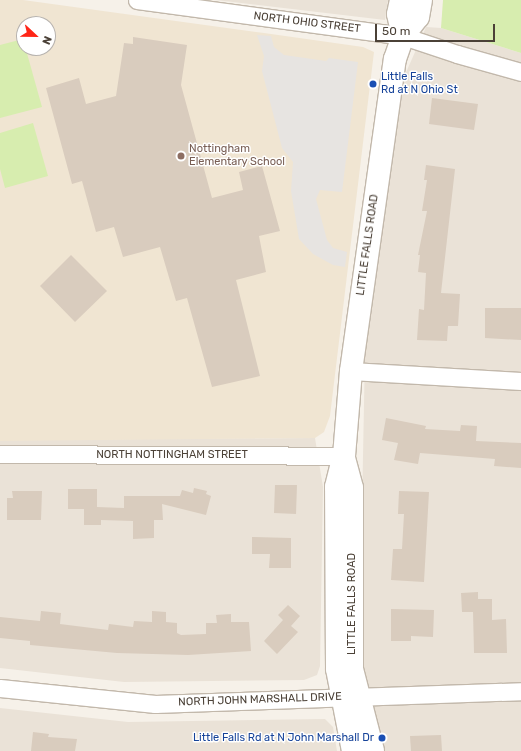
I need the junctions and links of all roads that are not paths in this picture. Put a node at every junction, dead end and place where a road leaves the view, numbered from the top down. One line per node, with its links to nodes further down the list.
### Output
1 (137, 0): 4 (street, NORTH OHIO STREET)
2 (401, 0): 4 (street)
3 (421, 0): 4 (street, LITTLE FALLS ROAD)
4 (403, 36): 5 (street, NORTH OHIO STREET); 6 (street, LITTLE FALLS ROAD)
5 (521, 72)
6 (351, 371): 7 (street); 9 (street, LITTLE FALLS ROAD)
7 (521, 381)
8 (0, 454): 9 (street, NORTH NOTTINGHAM STREET)
9 (344, 456): 12 (street, LITTLE FALLS ROAD)
10 (0, 688): 12 (street, NORTH JOHN MARSHALL DRIVE)
11 (521, 692): 12 (street, NORTH JOHN MARSHALL DRIVE)
12 (350, 697): 13 (street, LITTLE FALLS ROAD); 14 (street, LITTLE FALLS ROAD)
13 (352, 751)
14 (373, 751)

